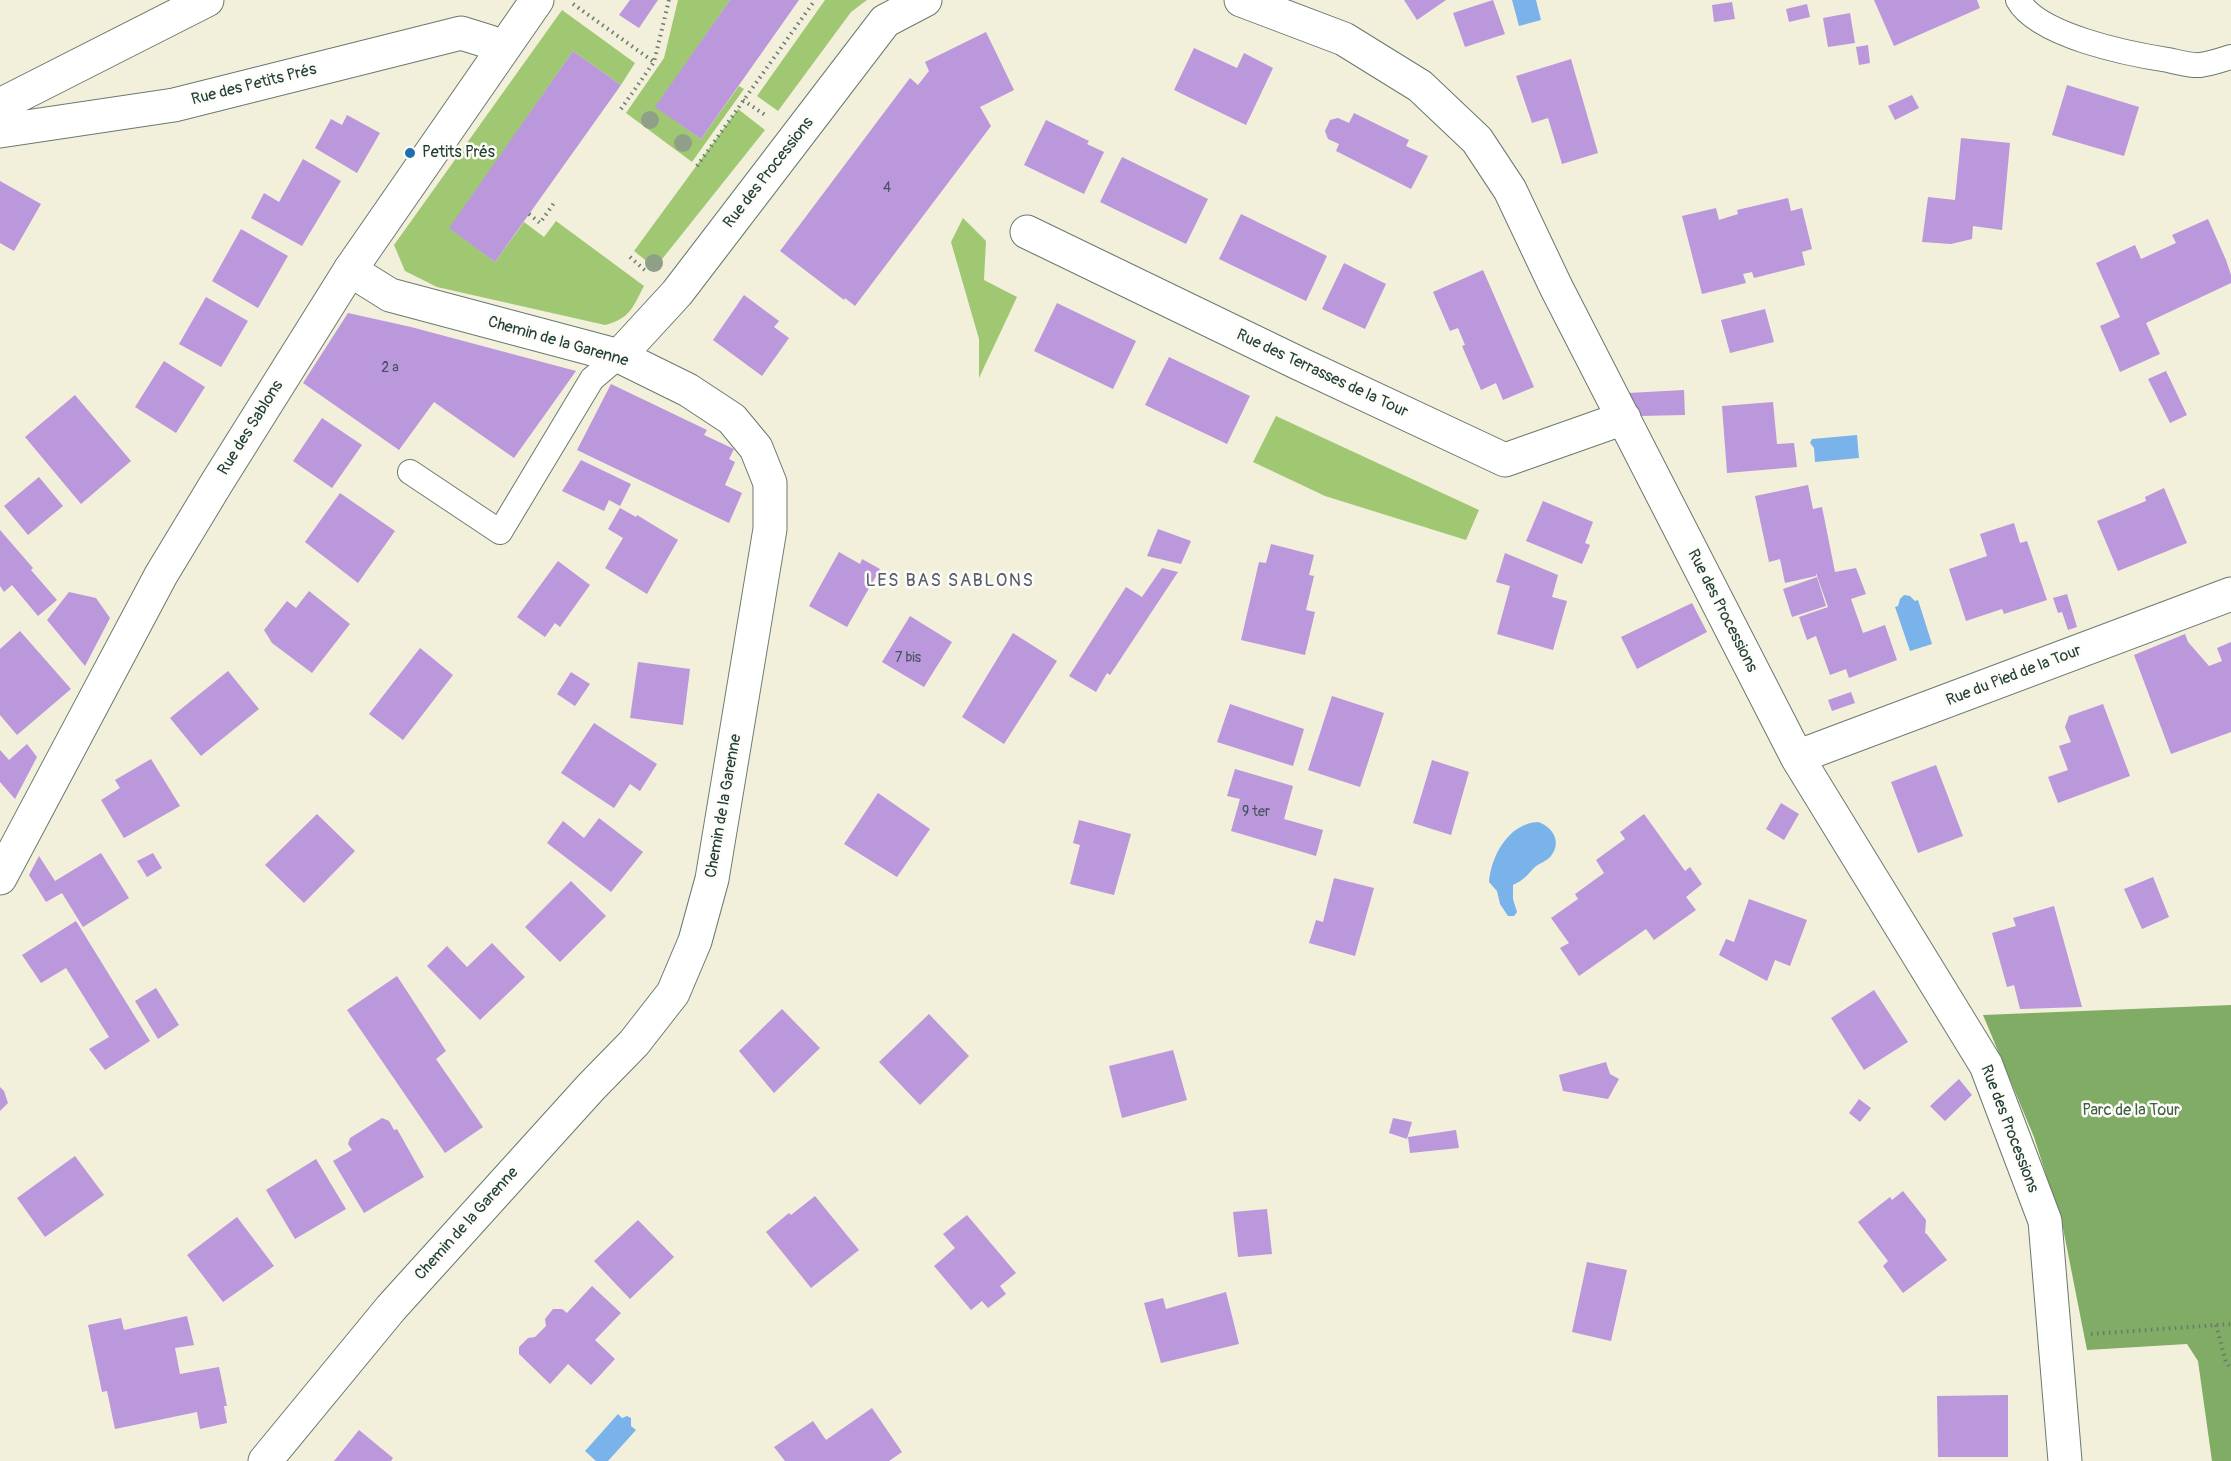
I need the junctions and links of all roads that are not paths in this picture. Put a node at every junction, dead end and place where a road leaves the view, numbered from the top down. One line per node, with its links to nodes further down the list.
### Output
1 (207, 0): 8 (street)
2 (537, 0): 6 (street, Rue des Sablons)
3 (925, 0): 12 (street, Rue des Processions)
4 (1241, 0): 13 (street, Rue des Processions)
5 (2018, 0): 7 (lane)
6 (501, 51): 9 (street, Rue des Petits Prés); 11 (street, Rue des Sablons)
7 (2231, 57)
8 (0, 105)
9 (0, 131)
10 (1027, 232): 13 (street, Rue des Terrasses de la Tour)
11 (350, 270): 12 (street, Chemin de la Garenne); 17 (street, Rue des Sablons)
12 (619, 356): 14 (lane); 18 (street, Chemin de la Garenne)
13 (1624, 418): 16 (street, Rue des Processions)
14 (410, 472)
15 (2231, 594): 16 (street, Rue du Pied de la Tour)
16 (1797, 757): 19 (street, Rue des Processions)
17 (0, 878)
18 (265, 1461)
19 (2065, 1461)

